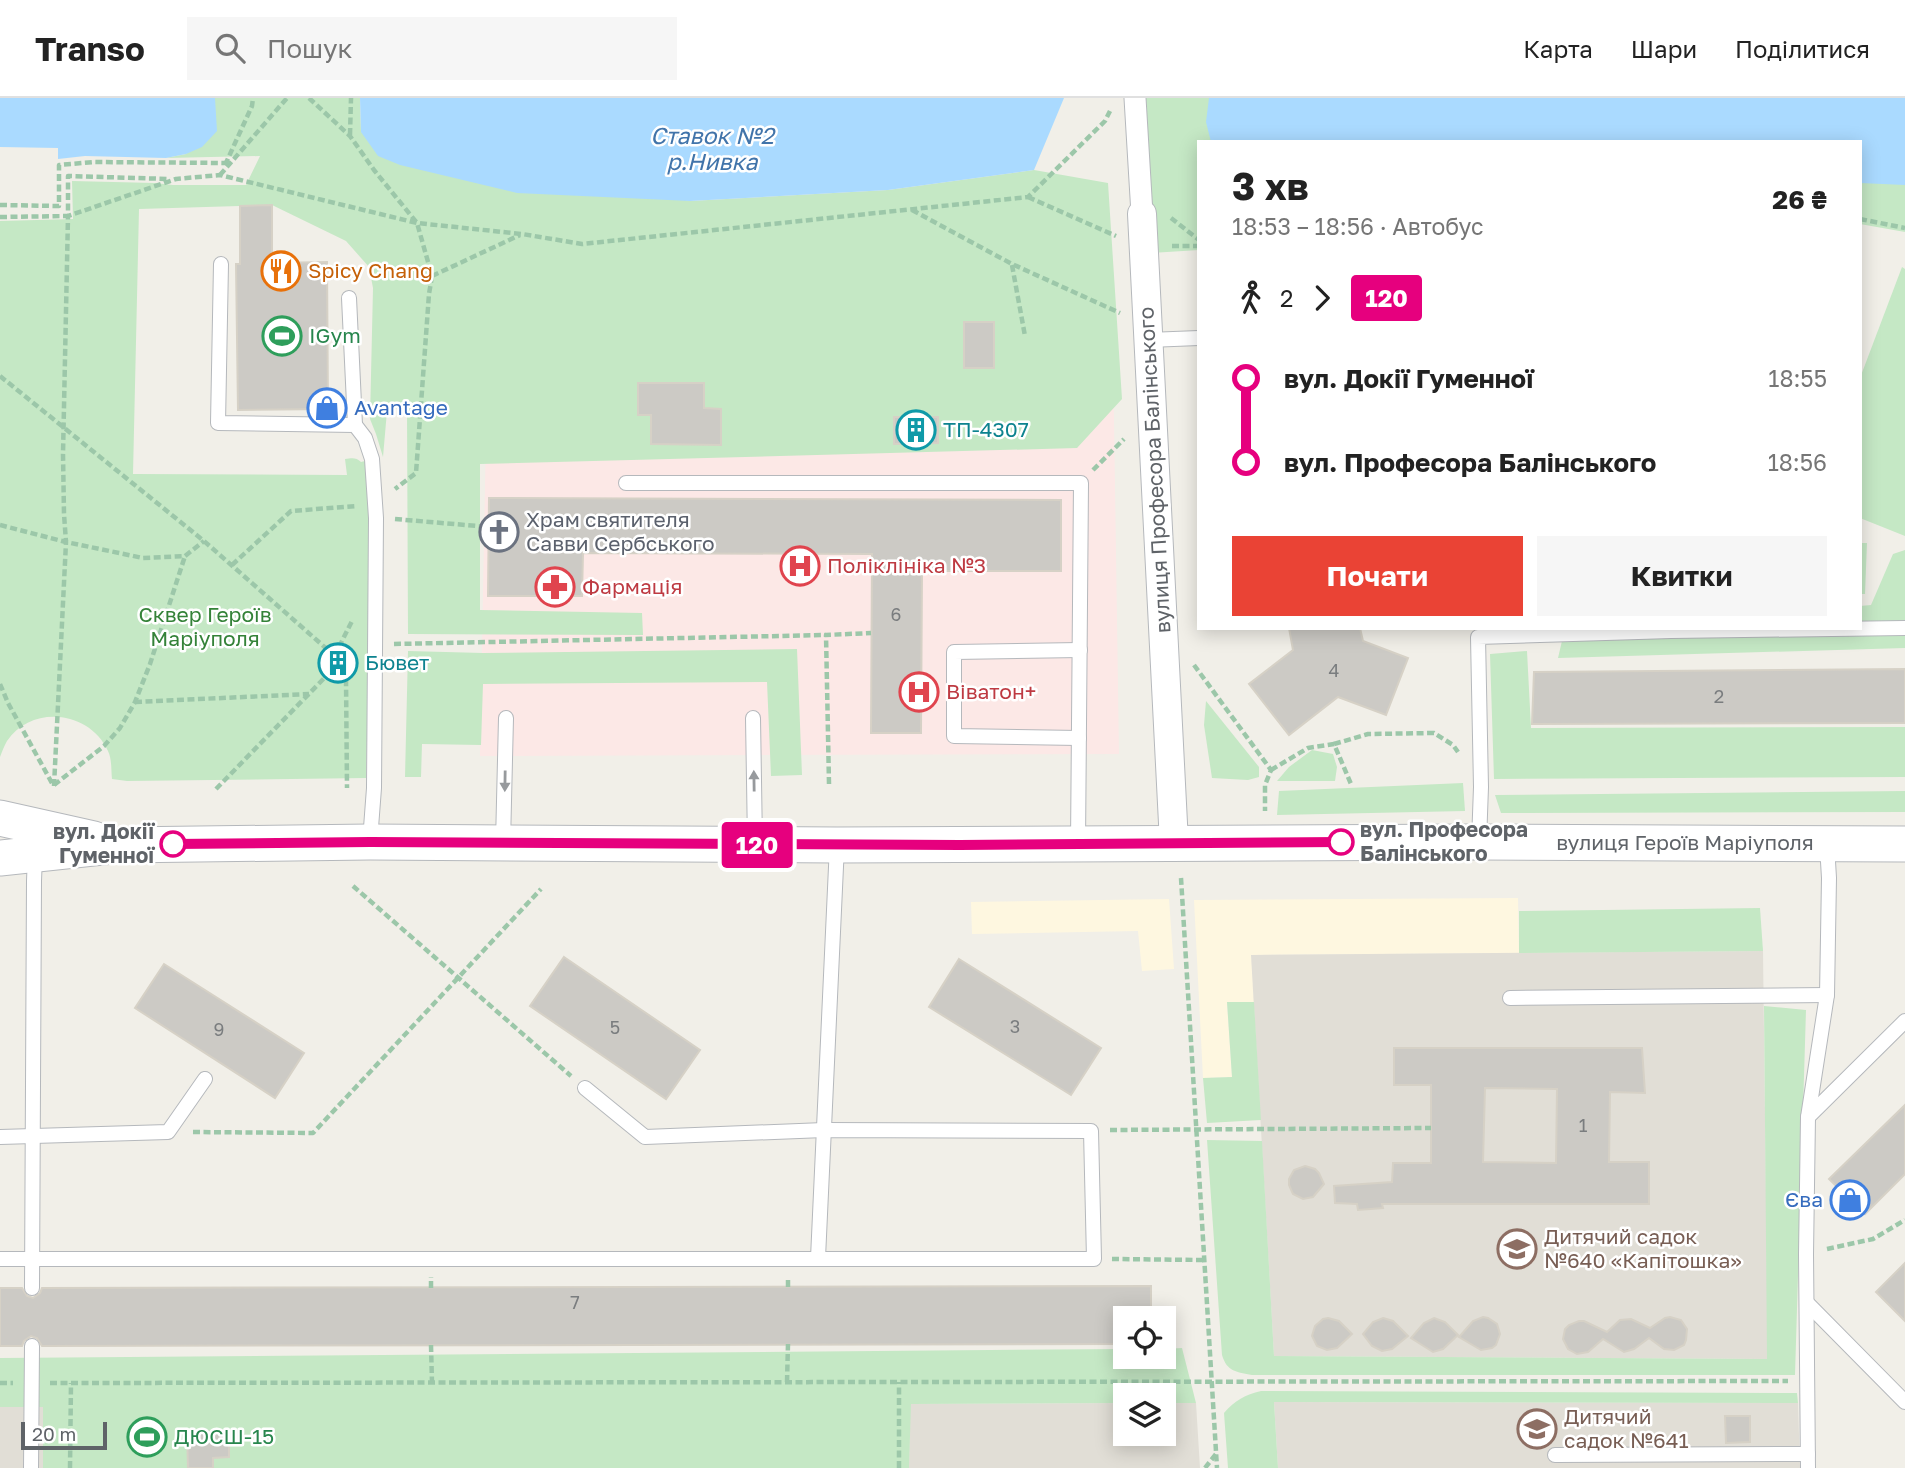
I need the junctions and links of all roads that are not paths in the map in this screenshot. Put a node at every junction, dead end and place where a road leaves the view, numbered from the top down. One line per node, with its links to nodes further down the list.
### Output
1 (1135, 98): 2 (street, вулиця Професора Балінського)
2 (1142, 214): 5 (street, вулиця Професора Балінського)
3 (221, 264): 7 (lane)
4 (349, 298): 7 (lane)
5 (1147, 333): 6 (lane); 21 (street, вулиця Професора Балінського)
6 (1197, 338)
7 (355, 425): 18 (lane)
8 (626, 483): 13 (lane)
9 (1862, 628): 10 (lane)
10 (1905, 628)
11 (1671, 630): 12 (lane)
12 (1478, 632): 19 (lane)
13 (1080, 650): 16 (lane); 16 (lane)
14 (506, 718): 20 (lane, one-way to 20)
15 (754, 718): 26 (lane, one-way to 15)
16 (1079, 738): 22 (lane)
17 (0, 818): 25 (street, вулиця Героїв Маріуполя)
18 (370, 842): 20 (street, вулиця Героїв Маріуполя); 25 (street, вулиця Героїв Маріуполя)
19 (1479, 842): 21 (street, вулиця Героїв Маріуполя); 23 (street, вулиця Героїв Маріуполя)
20 (503, 843): 26 (street, вулиця Героїв Маріуполя)
21 (1174, 843): 22 (street, вулиця Героїв Маріуполя)
22 (1078, 844): 27 (street, вулиця Героїв Маріуполя)
23 (1827, 844): 24 (street, вулиця Героїв Маріуполя); 30 (lane)
24 (1905, 844)
25 (121, 845): 28 (street, вулиця Героїв Маріуполя)
26 (755, 845): 27 (street, вулиця Героїв Маріуполя)
27 (837, 845): 36 (lane)
28 (36, 854): 29 (street, вулиця Героїв Маріуполя); 38 (lane)
29 (0, 858)
30 (1827, 995): 31 (lane); 35 (lane)
31 (1510, 998)
32 (1905, 1021): 35 (lane)
33 (205, 1079): 38 (lane)
34 (585, 1088): 36 (lane)
35 (1808, 1117): 43 (lane)
36 (824, 1130): 39 (lane); 39 (lane)
37 (0, 1137): 38 (lane)
38 (32, 1137): 41 (lane)
39 (818, 1258): 41 (lane)
40 (0, 1259): 41 (lane)
41 (32, 1259): 42 (lane)
42 (32, 1288)
43 (1807, 1303): 45 (lane); 47 (lane)
44 (32, 1346): 48 (lane)
45 (1905, 1402)
46 (1555, 1455): 47 (lane)
47 (1808, 1461)
48 (31, 1468)

